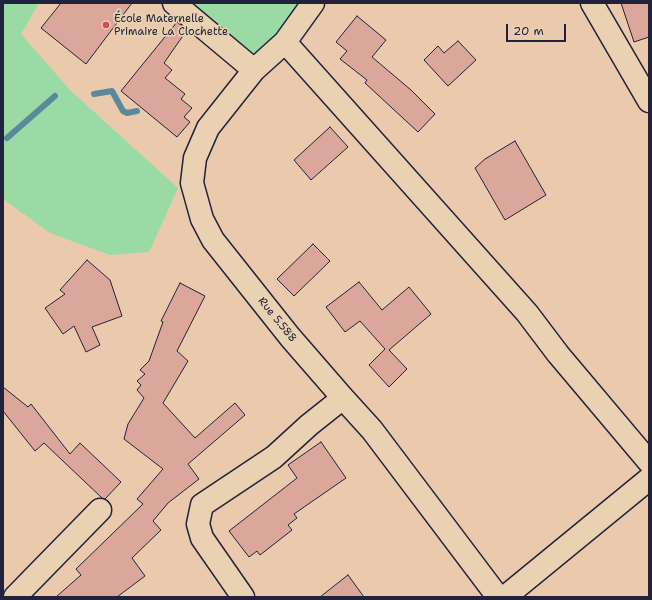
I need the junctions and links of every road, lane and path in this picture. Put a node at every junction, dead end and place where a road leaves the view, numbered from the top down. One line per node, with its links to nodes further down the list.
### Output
1 (174, 3): 5 (street)
2 (313, 3): 4 (street, Rue 5.588)
3 (592, 3): 6 (street)
4 (285, 42): 5 (street, Rue 5.588); 8 (street)
5 (254, 70): 7 (street, Rue 5.588)
6 (649, 101)
7 (343, 398): 12 (street); 13 (street, Rue 5.588)
8 (649, 462)
9 (649, 479): 14 (street)
10 (100, 510): 11 (street)
11 (15, 597)
12 (243, 597)
13 (498, 597)
14 (505, 597)

